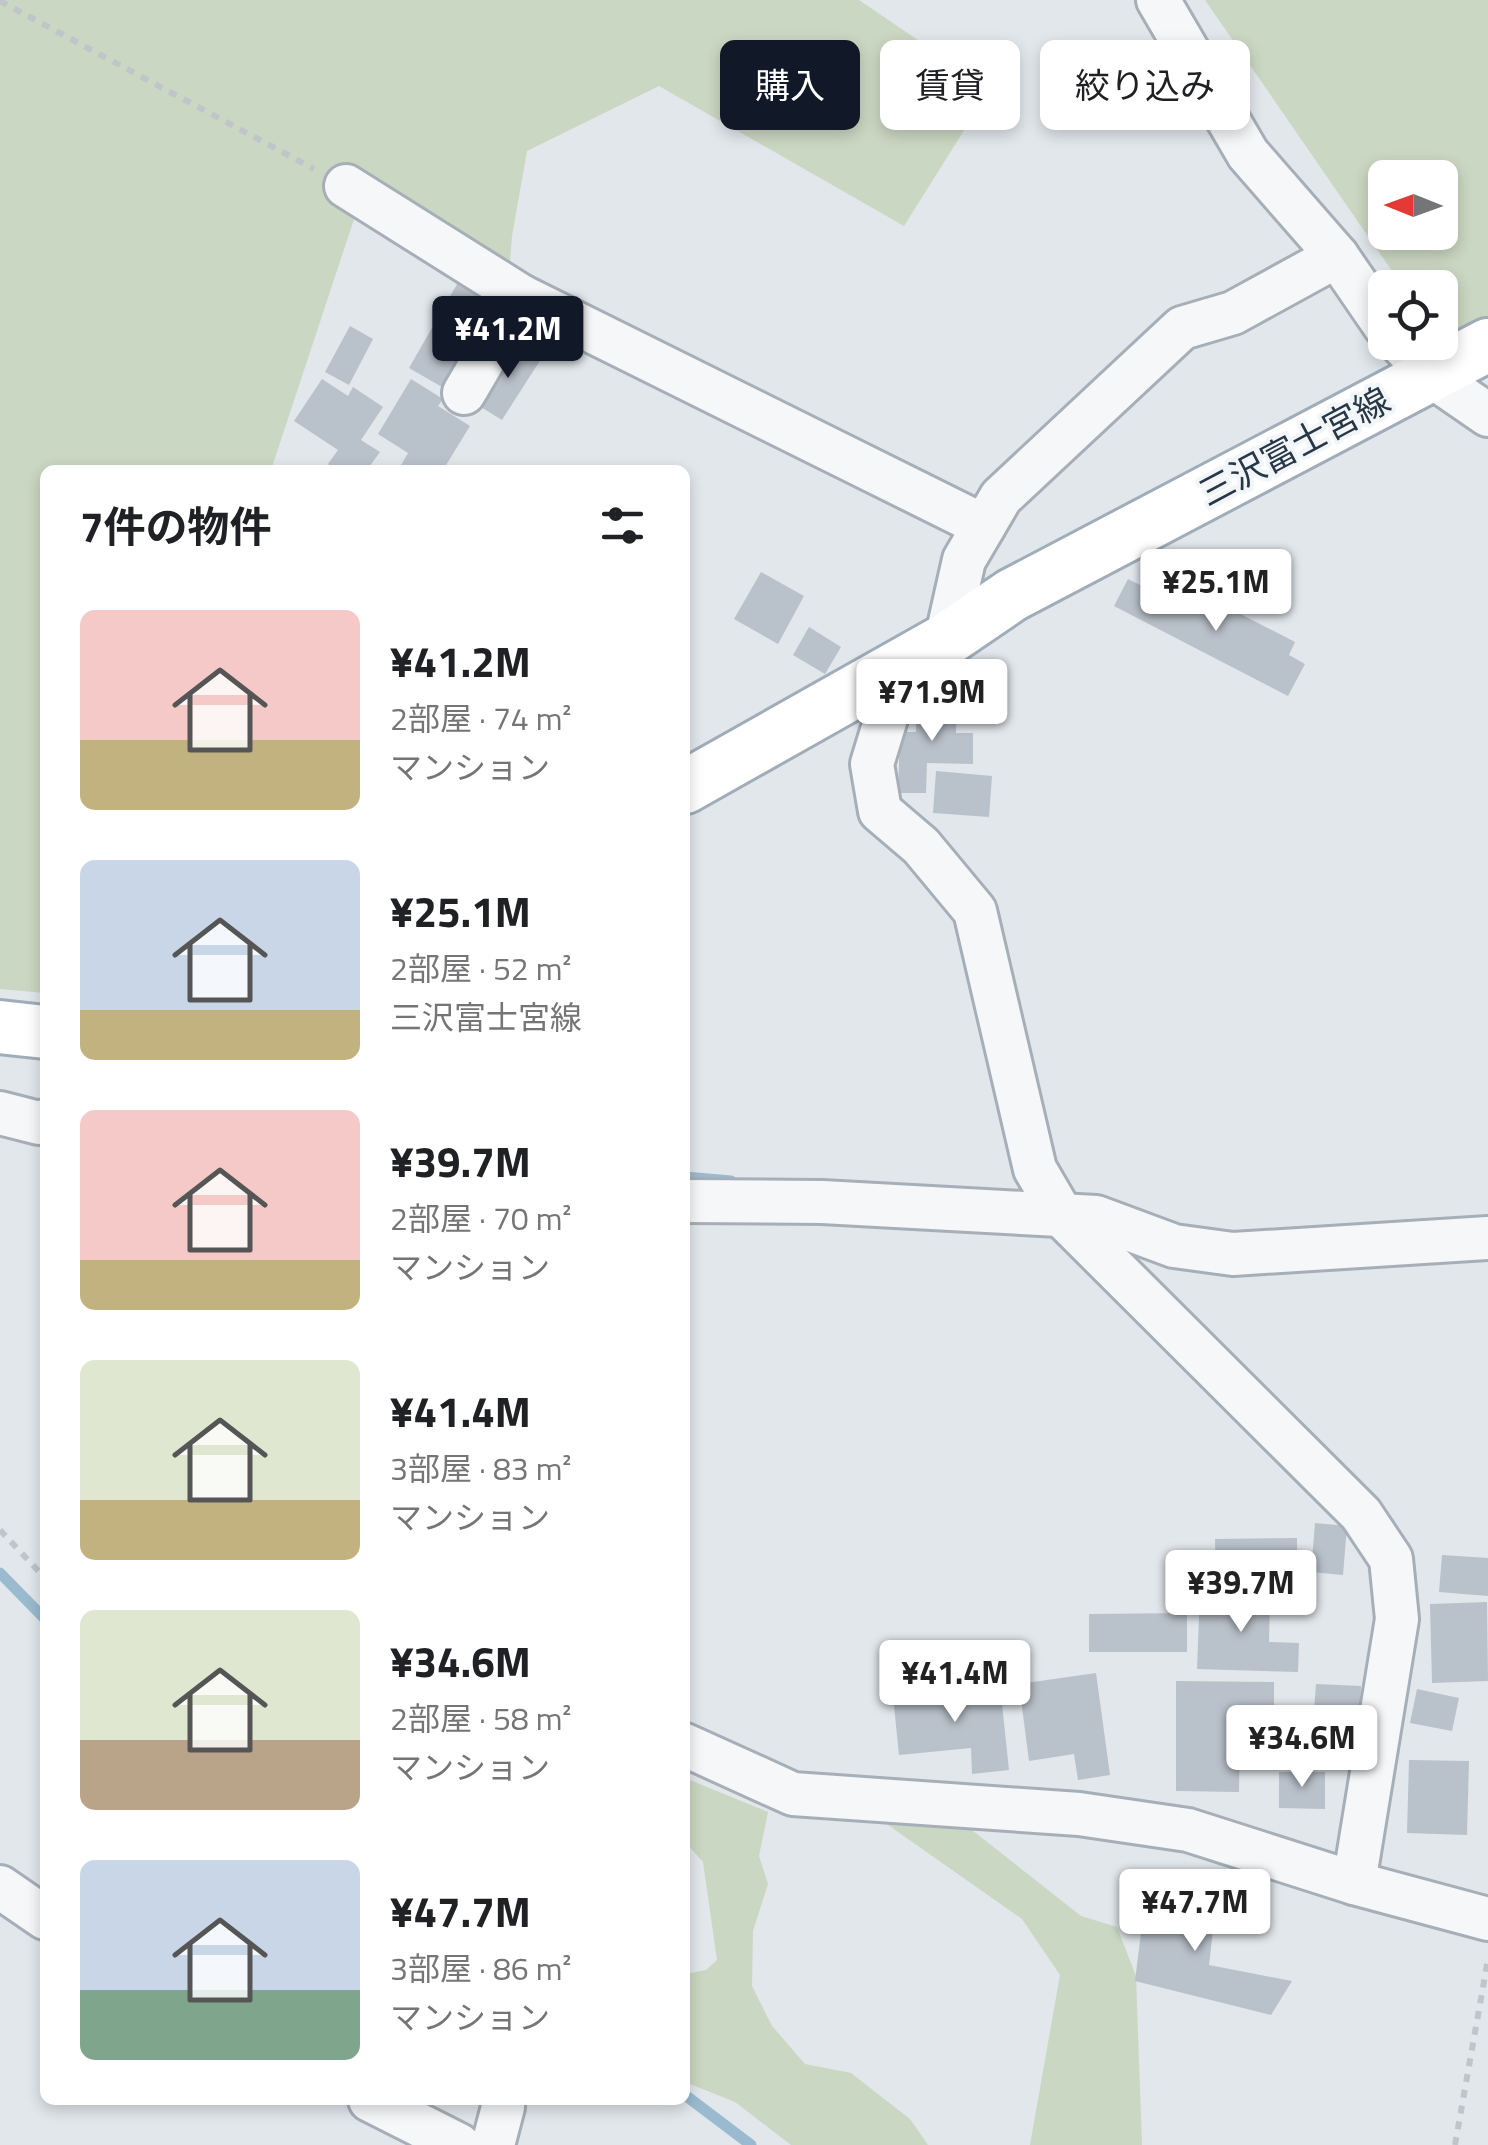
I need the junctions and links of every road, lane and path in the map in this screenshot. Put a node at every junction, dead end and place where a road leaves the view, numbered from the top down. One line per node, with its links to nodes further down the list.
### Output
1 (1158, 0): 4 (street)
2 (0, 1): 3 (path)
3 (346, 186): 5 (street)
4 (1336, 256): 6 (street); 13 (street)
5 (521, 296): 11 (street); 13 (street)
6 (1368, 302)
7 (1488, 346): 8 (main road, 三沢富士宮線)
8 (1458, 351)
9 (1413, 360): 14 (main road, 三沢富士宮線)
10 (1416, 360): 12 (street)
11 (464, 393)
12 (1488, 415)
13 (984, 526): 14 (street)
14 (924, 653): 15 (main road, 三沢富士宮線); 19 (street)
15 (690, 784)
16 (0, 1027): 17 (main road)
17 (40, 1031)
18 (690, 1200): 19 (street)
19 (1062, 1218): 20 (street); 24 (street)
20 (1488, 1238)
21 (0, 1530): 22 (path)
22 (40, 1573)
23 (690, 1747): 24 (street)
24 (1354, 1882): 27 (street)
25 (0, 1887): 26 (street)
26 (40, 1915)
27 (1488, 1919)
28 (1488, 1959): 33 (path)
29 (380, 2105): 31 (street)
30 (503, 2105): 32 (street)
31 (459, 2145)
32 (493, 2145)
33 (1455, 2145)

